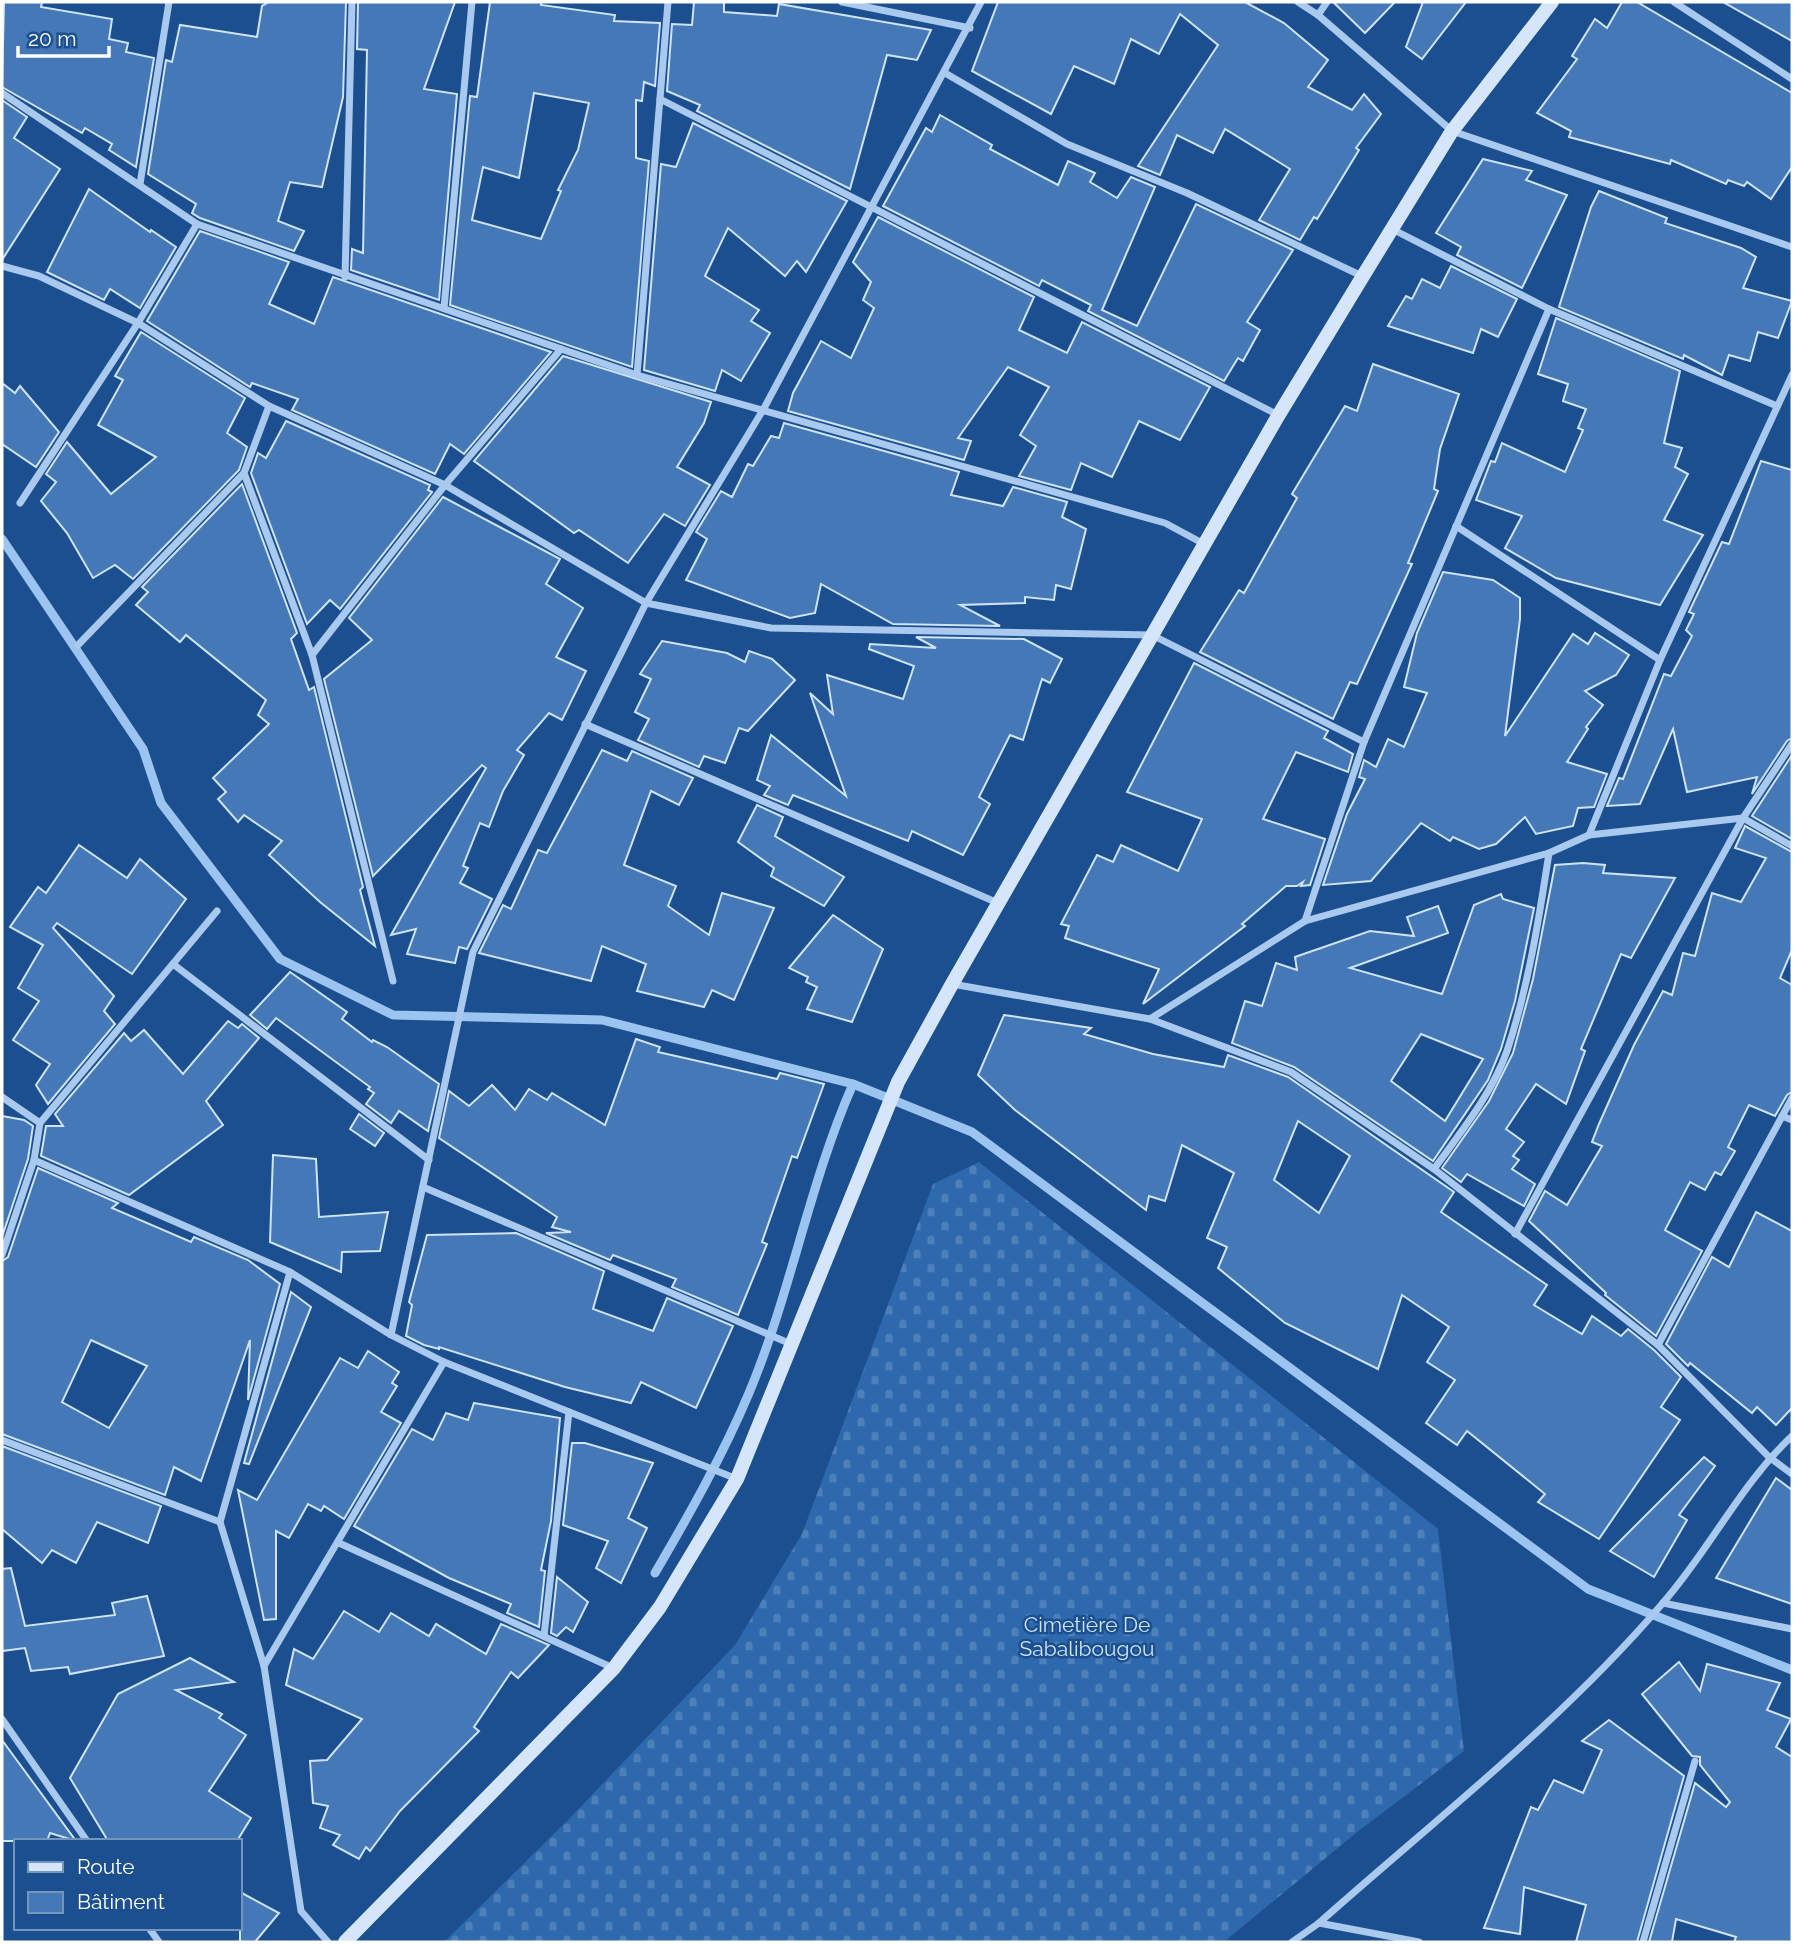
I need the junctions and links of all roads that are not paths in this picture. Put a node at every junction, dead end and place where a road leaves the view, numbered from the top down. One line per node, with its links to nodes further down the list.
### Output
1 (169, 2): 18 (street)
2 (352, 2): 25 (street)
3 (472, 2): 26 (street)
4 (668, 2): 16 (street)
5 (842, 2): 12 (street)
6 (981, 2): 12 (street)
7 (1298, 2): 11 (street)
8 (1328, 2): 11 (street)
9 (1552, 2): 17 (main road)
10 (1674, 2): 14 (street)
11 (1318, 15): 17 (street)
12 (970, 27): 13 (street)
13 (945, 73): 19 (street); 24 (street)
14 (1792, 79)
15 (2, 93): 18 (street)
16 (660, 99): 19 (street); 30 (street)
17 (1452, 131): 21 (main road); 22 (street)
18 (140, 184): 20 (street)
19 (871, 208): 34 (street); 35 (street)
20 (197, 224): 25 (street); 28 (street)
21 (1392, 229): 24 (main road); 27 (street)
22 (1792, 247)
23 (2, 266): 28 (street)
24 (1363, 276): 35 (main road)
25 (345, 277): 26 (street)
26 (444, 308): 29 (street)
27 (1549, 309): 32 (street); 39 (street)
28 (138, 323): 33 (street); 38 (street)
29 (561, 349): 30 (street); 37 (street)
30 (637, 375): 34 (street)
31 (1792, 375): 32 (street)
32 (1777, 406): 45 (street)
33 (269, 407): 36 (street); 37 (street)
34 (763, 410): 40 (street); 41 (street)
35 (1278, 416): 40 (main road)
36 (244, 473): 43 (street); 44 (street)
37 (444, 485): 41 (street); 44 (street)
38 (20, 503)
39 (1456, 526): 45 (street); 47 (street)
40 (1204, 544): 42 (main road)
41 (646, 603): 42 (street); 46 (street)
42 (1152, 635): 47 (street); 53 (main road)
43 (78, 645)
44 (312, 655): 57 (street)
45 (1660, 660): 50 (street)
46 (585, 724): 53 (street); 66 (street)
47 (1364, 742): 55 (street)
48 (1792, 744): 49 (street)
49 (1743, 818): 50 (street); 51 (street); 69 (street)
50 (1589, 835): 52 (street)
51 (1792, 845)
52 (1549, 853): 55 (street); 67 (street)
53 (998, 903): 58 (main road)
54 (217, 911): 56 (street)
55 (1305, 921): 59 (street)
56 (173, 964): 64 (street); 66 (street)
57 (393, 981)
58 (952, 984): 59 (street); 73 (main road)
59 (1150, 1018): 67 (street)
60 (2, 1097): 64 (street)
61 (1792, 1098): 62 (street)
62 (1782, 1116): 63 (street); 74 (street)
63 (1792, 1120)
64 (40, 1123): 65 (street)
65 (34, 1160): 70 (street); 71 (street)
66 (429, 1160): 68 (street)
67 (1434, 1169): 69 (street)
68 (423, 1186): 72 (street); 73 (street)
69 (1515, 1234): 74 (street)
70 (2, 1255)
71 (290, 1272): 72 (street); 82 (street)
72 (391, 1335): 75 (street)
73 (792, 1344): 81 (main road)
74 (1658, 1345): 79 (street)
75 (444, 1362): 76 (street); 83 (street)
76 (569, 1412): 81 (street); 86 (street)
77 (1792, 1436): 79 (street)
78 (2, 1440): 82 (street)
79 (1769, 1457): 80 (street); 84 (street)
80 (1792, 1474)
81 (737, 1479): 88 (main road)
82 (220, 1522): 87 (street)
83 (339, 1543): 86 (street); 87 (street)
84 (1663, 1603): 85 (street); 92 (street)
85 (1792, 1629)
86 (544, 1636): 88 (street)
87 (264, 1666): 93 (street)
88 (614, 1668): 94 (main road)
89 (2, 1719): 91 (street)
90 (1696, 1761): 97 (street)
91 (87, 1839)
92 (1320, 1923): 95 (street); 96 (street)
93 (328, 1942)
94 (345, 1942)
95 (1292, 1942)
96 (1419, 1942)
97 (1643, 1942)

